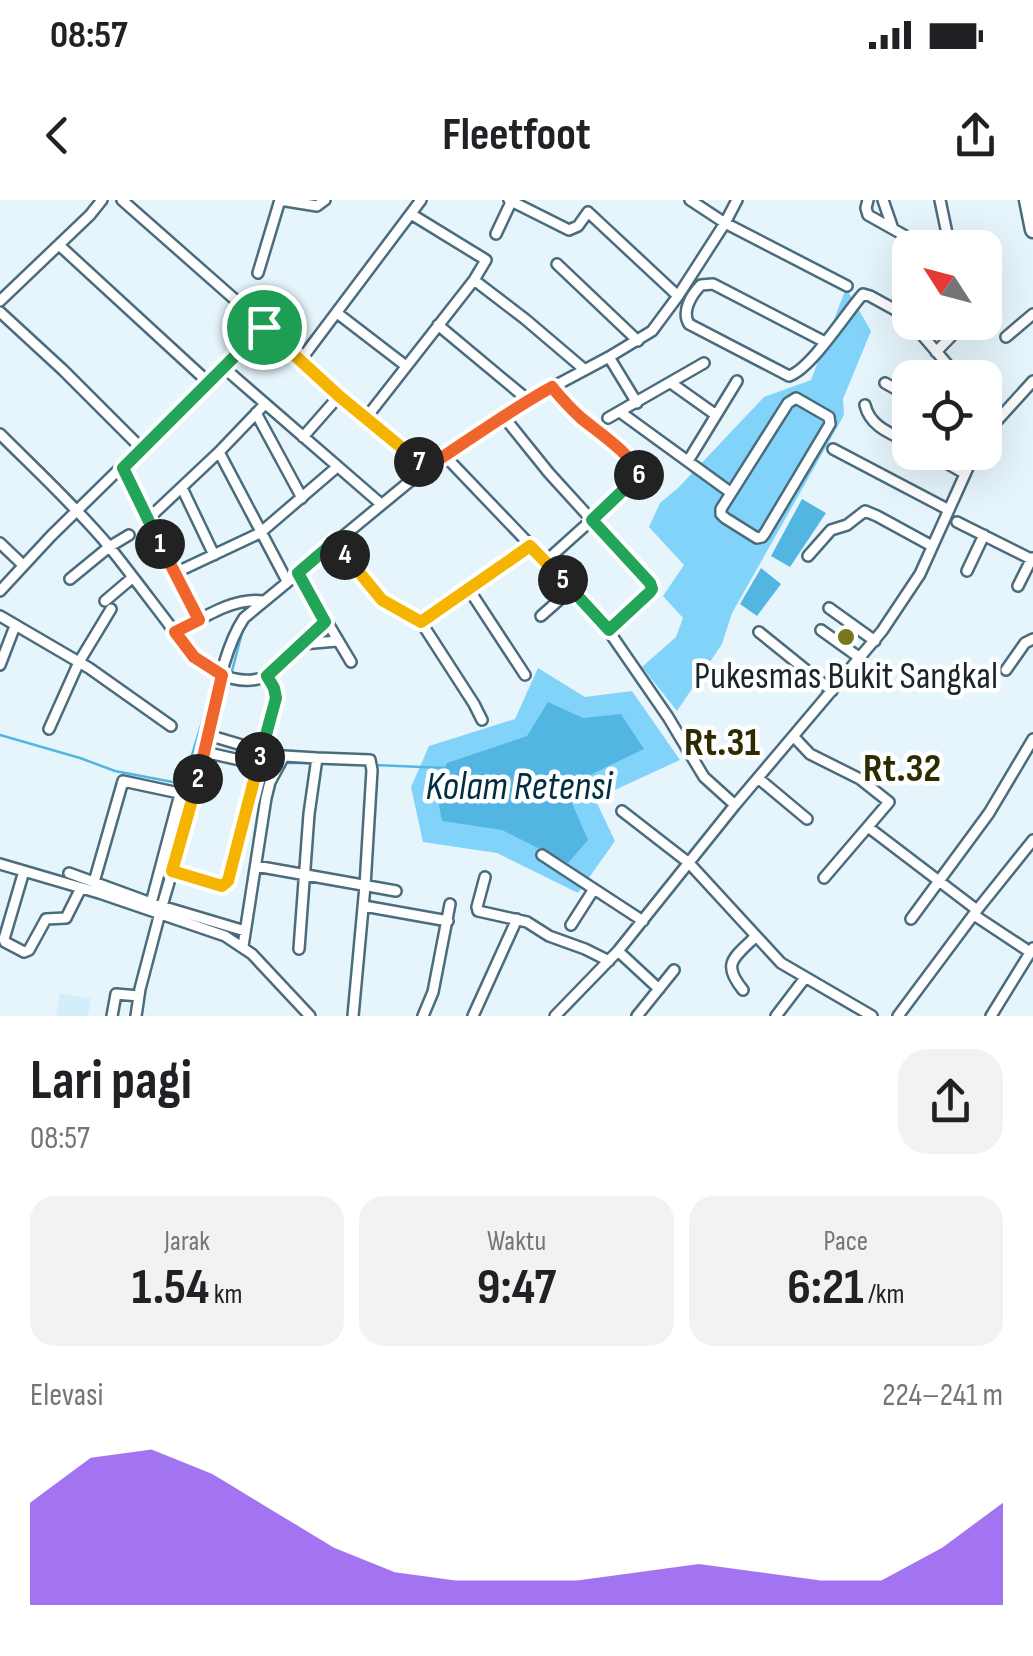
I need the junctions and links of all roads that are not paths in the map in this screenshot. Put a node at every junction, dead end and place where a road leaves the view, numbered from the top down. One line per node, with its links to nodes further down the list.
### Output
1 (102, 200): 20 (street)
2 (122, 200): 32 (street)
3 (280, 200): 12 (street); 22 (street)
4 (324, 200): 12 (street)
5 (421, 200): 14 (street)
6 (511, 200): 19 (street); 25 (street)
7 (690, 200): 15 (street)
8 (737, 200): 15 (street)
9 (868, 200): 16 (street)
10 (940, 200): 17 (street)
11 (1028, 200): 18 (street)
12 (299, 202)
13 (887, 202): 16 (street)
14 (412, 214): 23 (street); 29 (street)
15 (726, 223): 24 (street); 25 (street)
16 (893, 229)
17 (946, 230)
18 (1033, 230)
19 (496, 234)
20 (59, 244): 26 (street); 47 (street)
21 (557, 264): 36 (street)
22 (258, 273)
23 (474, 280): 31 (street); 45 (street)
24 (847, 286)
25 (678, 296): 36 (street)
26 (0, 301)
27 (892, 309): 37 (street)
28 (0, 312): 68 (street)
29 (337, 313): 41 (street); 43 (street)
30 (1033, 314): 33 (street)
31 (438, 325): 43 (street); 54 (street)
32 (264, 327): 41 (street); 44 (street)
33 (1006, 337)
34 (926, 340): 38 (street)
35 (947, 340): 38 (street)
36 (638, 341): 39 (street)
37 (825, 342): 37 (street)
38 (936, 352): 40 (street)
39 (609, 357): 45 (street); 55 (street)
40 (943, 360)
41 (300, 361): 53 (street)
42 (704, 364): 49 (street)
43 (406, 366): 63 (street)
44 (223, 367): 47 (street); 56 (street)
45 (585, 370): 51 (street)
46 (1033, 381): 61 (street)
47 (208, 382): 68 (street)
48 (737, 382): 60 (street)
49 (670, 383): 55 (street); 60 (street)
50 (885, 383): 52 (street)
51 (552, 387): 54 (street); 86 (street)
52 (892, 387)
53 (339, 396): 63 (street); 67 (street)
54 (528, 400): 62 (street)
55 (636, 403): 58 (street)
56 (264, 404): 59 (street); 67 (street)
57 (865, 405): 66 (street)
58 (620, 412): 64 (street); 72 (street)
59 (256, 413): 70 (street); 81 (street)
60 (716, 415): 72 (street)
61 (1002, 415)
62 (503, 416): 71 (street); 86 (street)
63 (366, 418): 75 (street)
64 (608, 418)
65 (0, 434): 84 (street)
66 (892, 434)
67 (304, 437): 73 (street)
68 (142, 449): 74 (street)
69 (833, 449): 83 (street)
70 (219, 452): 79 (street); 88 (street)
71 (445, 456): 75 (street); 93 (street)
72 (688, 461): 80 (street)
73 (337, 467): 81 (street); 82 (street)
74 (123, 468): 84 (street); 85 (street)
75 (426, 468): 82 (street)
76 (959, 470): 78 (street)
77 (966, 470): 78 (street)
78 (964, 473): 83 (street)
79 (182, 488): 85 (street); 96 (street)
80 (730, 492): 80 (street)
81 (302, 498): 88 (street)
82 (381, 504): 91 (street)
83 (949, 510): 94 (street)
84 (77, 511): 95 (street); 100 (street)
85 (148, 519): 102 (street)
86 (592, 520): 99 (street); 119 (street)
87 (957, 522): 90 (street)
88 (260, 533): 96 (street); 106 (street)
89 (128, 534): 95 (street)
90 (984, 536): 98 (street); 101 (street)
91 (334, 542): 103 (street); 117 (street)
92 (0, 543): 100 (street)
93 (530, 546): 99 (street); 109 (street)
94 (932, 546): 97 (street); 123 (street)
95 (109, 547): 104 (street); 105 (street)
96 (214, 554): 102 (street)
97 (808, 556)
98 (1032, 558): 108 (street)
99 (546, 561): 107 (street)
100 (23, 564): 110 (street)
101 (967, 571)
102 (174, 573): 115 (street)
103 (298, 573): 106 (street); 116 (street)
104 (132, 578): 121 (street); 128 (street)
105 (70, 579)
106 (287, 581): 111 (street)
107 (566, 582): 114 (street); 119 (street)
108 (1018, 586)
109 (468, 588): 117 (street); 133 (street)
110 (0, 591)
111 (263, 601): 115 (street); 132 (street)
112 (829, 608): 123 (street)
113 (0, 616): 118 (street)
114 (541, 616)
115 (199, 620): 121 (street)
116 (325, 622): 125 (street); 126 (street)
117 (421, 622): 136 (street)
118 (15, 626): 128 (street); 130 (street)
119 (609, 630): 147 (street)
120 (820, 630): 127 (street)
121 (175, 632): 132 (street)
122 (759, 632): 135 (street)
123 (875, 640): 127 (street)
124 (1033, 640): 131 (street)
125 (337, 641): 126 (street); 129 (street)
126 (299, 644): 134 (street)
127 (860, 658): 135 (street)
128 (79, 662): 137 (street); 138 (street)
129 (350, 662)
130 (0, 665)
131 (1006, 670)
132 (222, 675): 134 (street); 141 (street)
133 (525, 675)
134 (267, 676): 142 (street)
135 (832, 691): 139 (street)
136 (482, 720)
137 (171, 726)
138 (49, 729)
139 (794, 737): 144 (street); 150 (street)
140 (1033, 739): 162 (street)
141 (206, 743): 142 (street); 142 (street); 146 (street)
142 (260, 757): 157 (street)
143 (316, 762): 155 (street); 159 (street); 164 (street)
144 (758, 778): 147 (street); 149 (street)
145 (180, 794): 146 (street); 163 (street); 170 (street)
146 (194, 796): 157 (street)
147 (734, 804): 153 (street)
148 (622, 811): 153 (street)
149 (807, 819)
150 (868, 827): 161 (street); 162 (street)
151 (1033, 840): 171 (street)
152 (542, 855): 166 (street)
153 (688, 863): 175 (street); 179 (street)
154 (0, 864): 156 (street)
155 (256, 866): 159 (street); 178 (street)
156 (24, 871): 165 (street); 177 (street)
157 (172, 871): 170 (street)
158 (69, 873): 163 (street)
159 (304, 875): 164 (street); 181 (street)
160 (485, 877): 172 (street)
161 (824, 878)
162 (939, 881): 171 (street); 173 (street)
163 (94, 882): 170 (street)
164 (365, 886): 167 (street); 169 (street)
165 (81, 888): 170 (street); 177 (street)
166 (594, 890): 175 (street); 176 (street)
167 (396, 891)
168 (450, 904): 174 (street)
169 (364, 906): 174 (street); 193 (street)
170 (155, 908): 178 (street); 180 (street); 189 (street)
171 (975, 912): 183 (street); 200 (street)
172 (517, 919): 184 (street); 195 (street)
173 (910, 919)
174 (448, 921): 194 (street)
175 (643, 922): 182 (street)
176 (571, 924)
177 (3, 925)
178 (245, 931): 180 (street)
179 (755, 937): 186 (street); 188 (street)
180 (243, 946): 192 (street)
181 (299, 949)
182 (618, 951): 184 (street); 187 (street)
183 (1031, 954): 201 (street)
184 (609, 961): 196 (street)
185 (674, 970): 187 (street)
186 (805, 978): 198 (street); 199 (street)
187 (659, 989): 197 (street)
188 (743, 990)
189 (139, 996): 190 (street); 191 (street)
190 (112, 1016)
191 (136, 1016)
192 (310, 1016)
193 (352, 1016)
194 (423, 1016)
195 (473, 1016)
196 (555, 1016)
197 (637, 1016)
198 (776, 1016)
199 (872, 1016)
200 (898, 1016)
201 (991, 1016)

